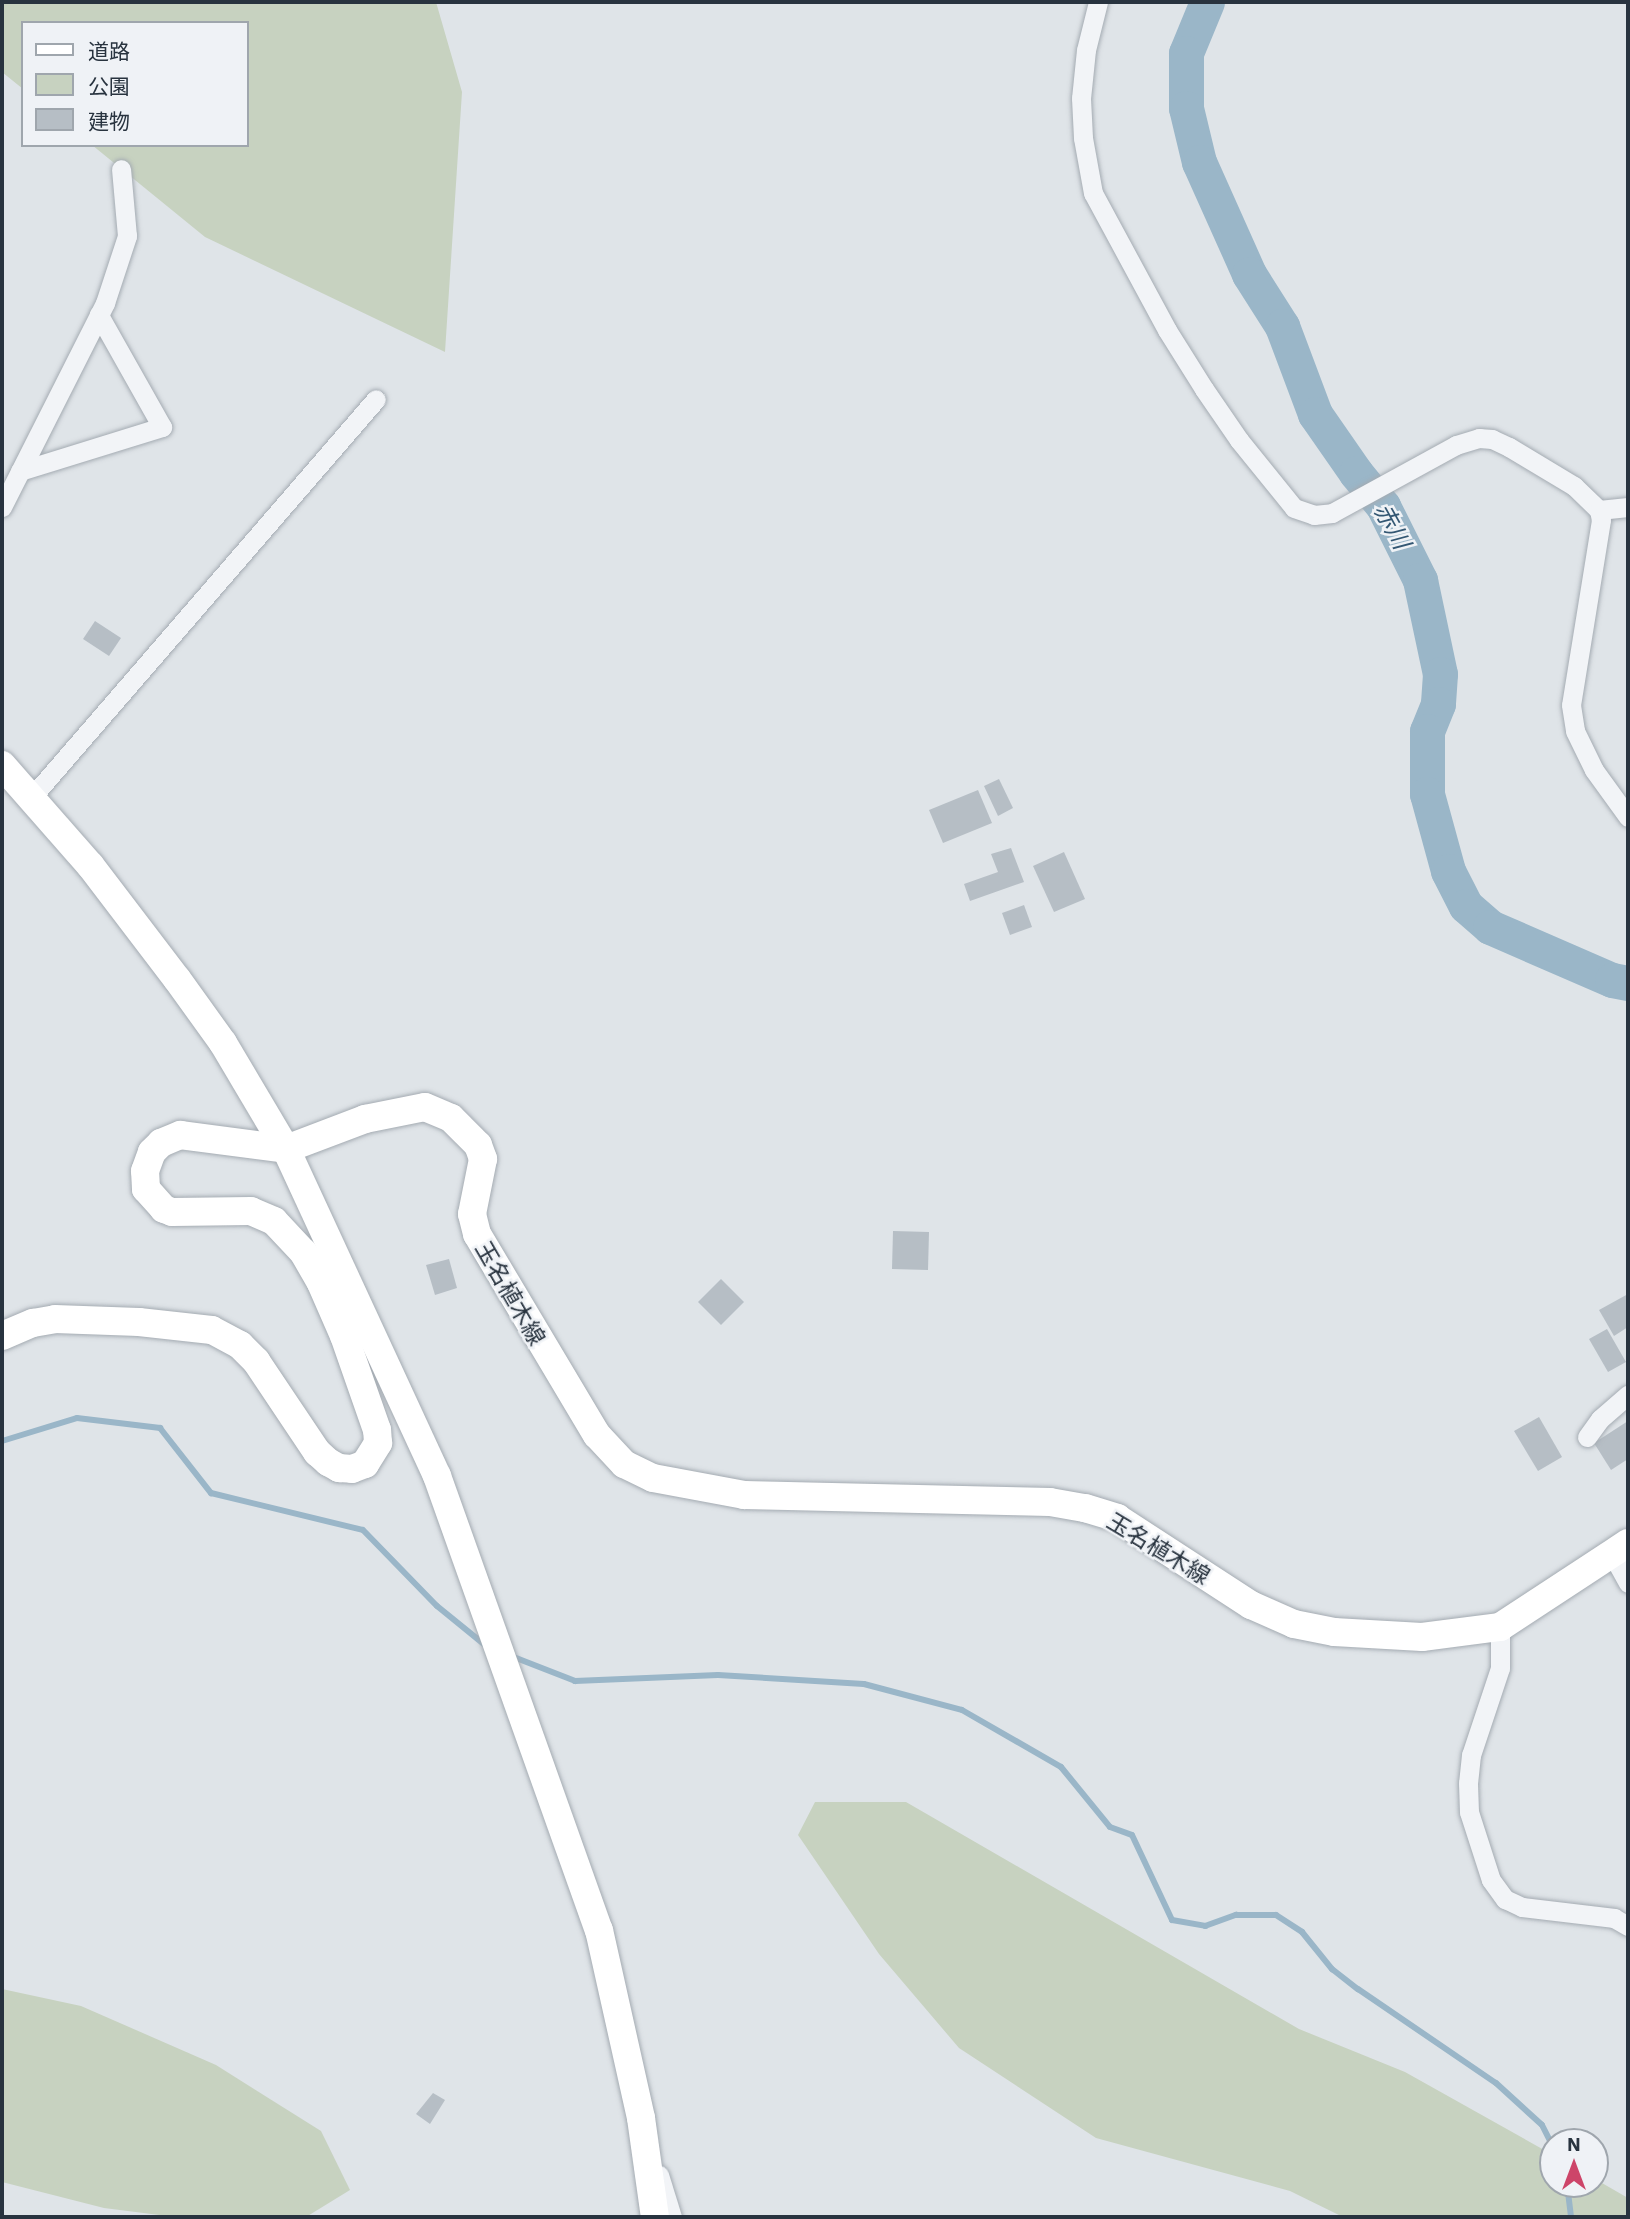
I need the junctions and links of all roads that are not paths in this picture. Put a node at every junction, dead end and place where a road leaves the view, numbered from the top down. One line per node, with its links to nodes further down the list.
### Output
1 (1098, 2): 8 (street)
2 (121, 169): 3 (street)
3 (99, 315): 5 (street); 5 (street)
4 (376, 399): 10 (street)
5 (20, 471): 6 (street)
6 (2, 507)
7 (1628, 507): 8 (street)
8 (1599, 510): 11 (street)
9 (2, 765): 10 (main road)
10 (30, 798): 12 (main road)
11 (1628, 817)
12 (286, 1149): 13 (main road, 玉名植木線); 18 (main road, 玉名植木線); 20 (main road)
13 (2, 1336)
14 (1628, 1395): 15 (street)
15 (1587, 1437)
16 (1620, 1548): 17 (street); 18 (main road, 玉名植木線)
17 (1628, 1583)
18 (1500, 1627): 19 (street)
19 (1628, 1926)
20 (641, 2118): 21 (main road); 22 (street)
21 (655, 2217)
22 (672, 2217)

